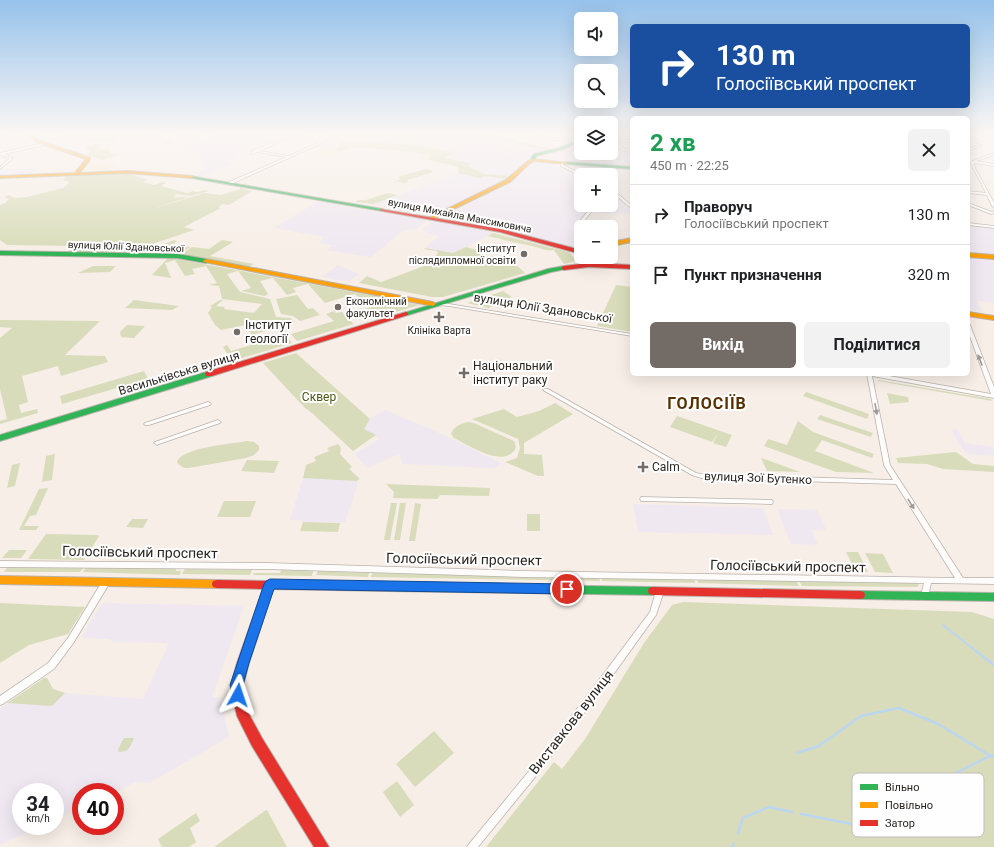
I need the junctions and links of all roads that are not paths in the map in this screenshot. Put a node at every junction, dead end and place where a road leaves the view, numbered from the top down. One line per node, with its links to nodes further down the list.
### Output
1 (252, 173): 6 (street)
2 (517, 173): 15 (main road)
3 (976, 173): 8 (street)
4 (76, 174): 5 (main road, вулиця Михайла Максимовича); 6 (main road, вулиця Михайла Максимовича)
5 (0, 177)
6 (230, 183): 15 (main road, вулиця Михайла Максимовича)
7 (970, 192): 8 (street)
8 (987, 194): 12 (street)
9 (618, 195): 11 (street)
10 (970, 205): 14 (street)
11 (630, 206)
12 (994, 206)
13 (589, 212): 16 (street)
14 (994, 212)
15 (431, 218): 21 (main road, вулиця Михайла Максимовича)
16 (583, 220)
17 (970, 224): 18 (street)
18 (994, 227)
19 (630, 240): 20 (main road)
20 (618, 243)
21 (574, 251)
22 (0, 253): 27 (main road, вулиця Юлії Здановської)
23 (970, 254): 24 (main road)
24 (994, 257)
25 (589, 265): 26 (main road, Васильківська вулиця); 27 (main road, Васильківська вулиця)
26 (630, 267)
27 (441, 304): 31 (street, вулиця Юлії Здановської); 39 (main road, Васильківська вулиця); 40 (main road, Васильківська вулиця)
28 (970, 314): 29 (main road)
29 (994, 318)
30 (970, 330): 35 (street, one-way to 30)
31 (630, 335)
32 (869, 376): 42 (street, one-way to 42)
33 (881, 376): 35 (street)
34 (546, 390): 42 (street, вулиця Зої Бутенко)
35 (994, 395)
36 (208, 404): 38 (street)
37 (218, 422): 41 (street)
38 (147, 424)
39 (0, 438)
40 (0, 441)
41 (157, 443)
42 (897, 482): 49 (street, one-way to 49)
43 (643, 499): 44 (street)
44 (770, 502)
45 (0, 564): 48 (street, Голосіївський проспект)
46 (0, 580): 47 (main road)
47 (106, 581): 51 (main road); 55 (street)
48 (928, 581): 49 (street, Голосіївський проспект); 53 (street)
49 (961, 581): 50 (street, Голосіївський проспект)
50 (994, 582)
51 (270, 584): 52 (main road); 56 (main road)
52 (660, 590): 53 (main road); 57 (street, Виставкова вулиця)
53 (925, 595): 54 (main road)
54 (994, 597)
55 (0, 701)
56 (322, 847)
57 (472, 847)

